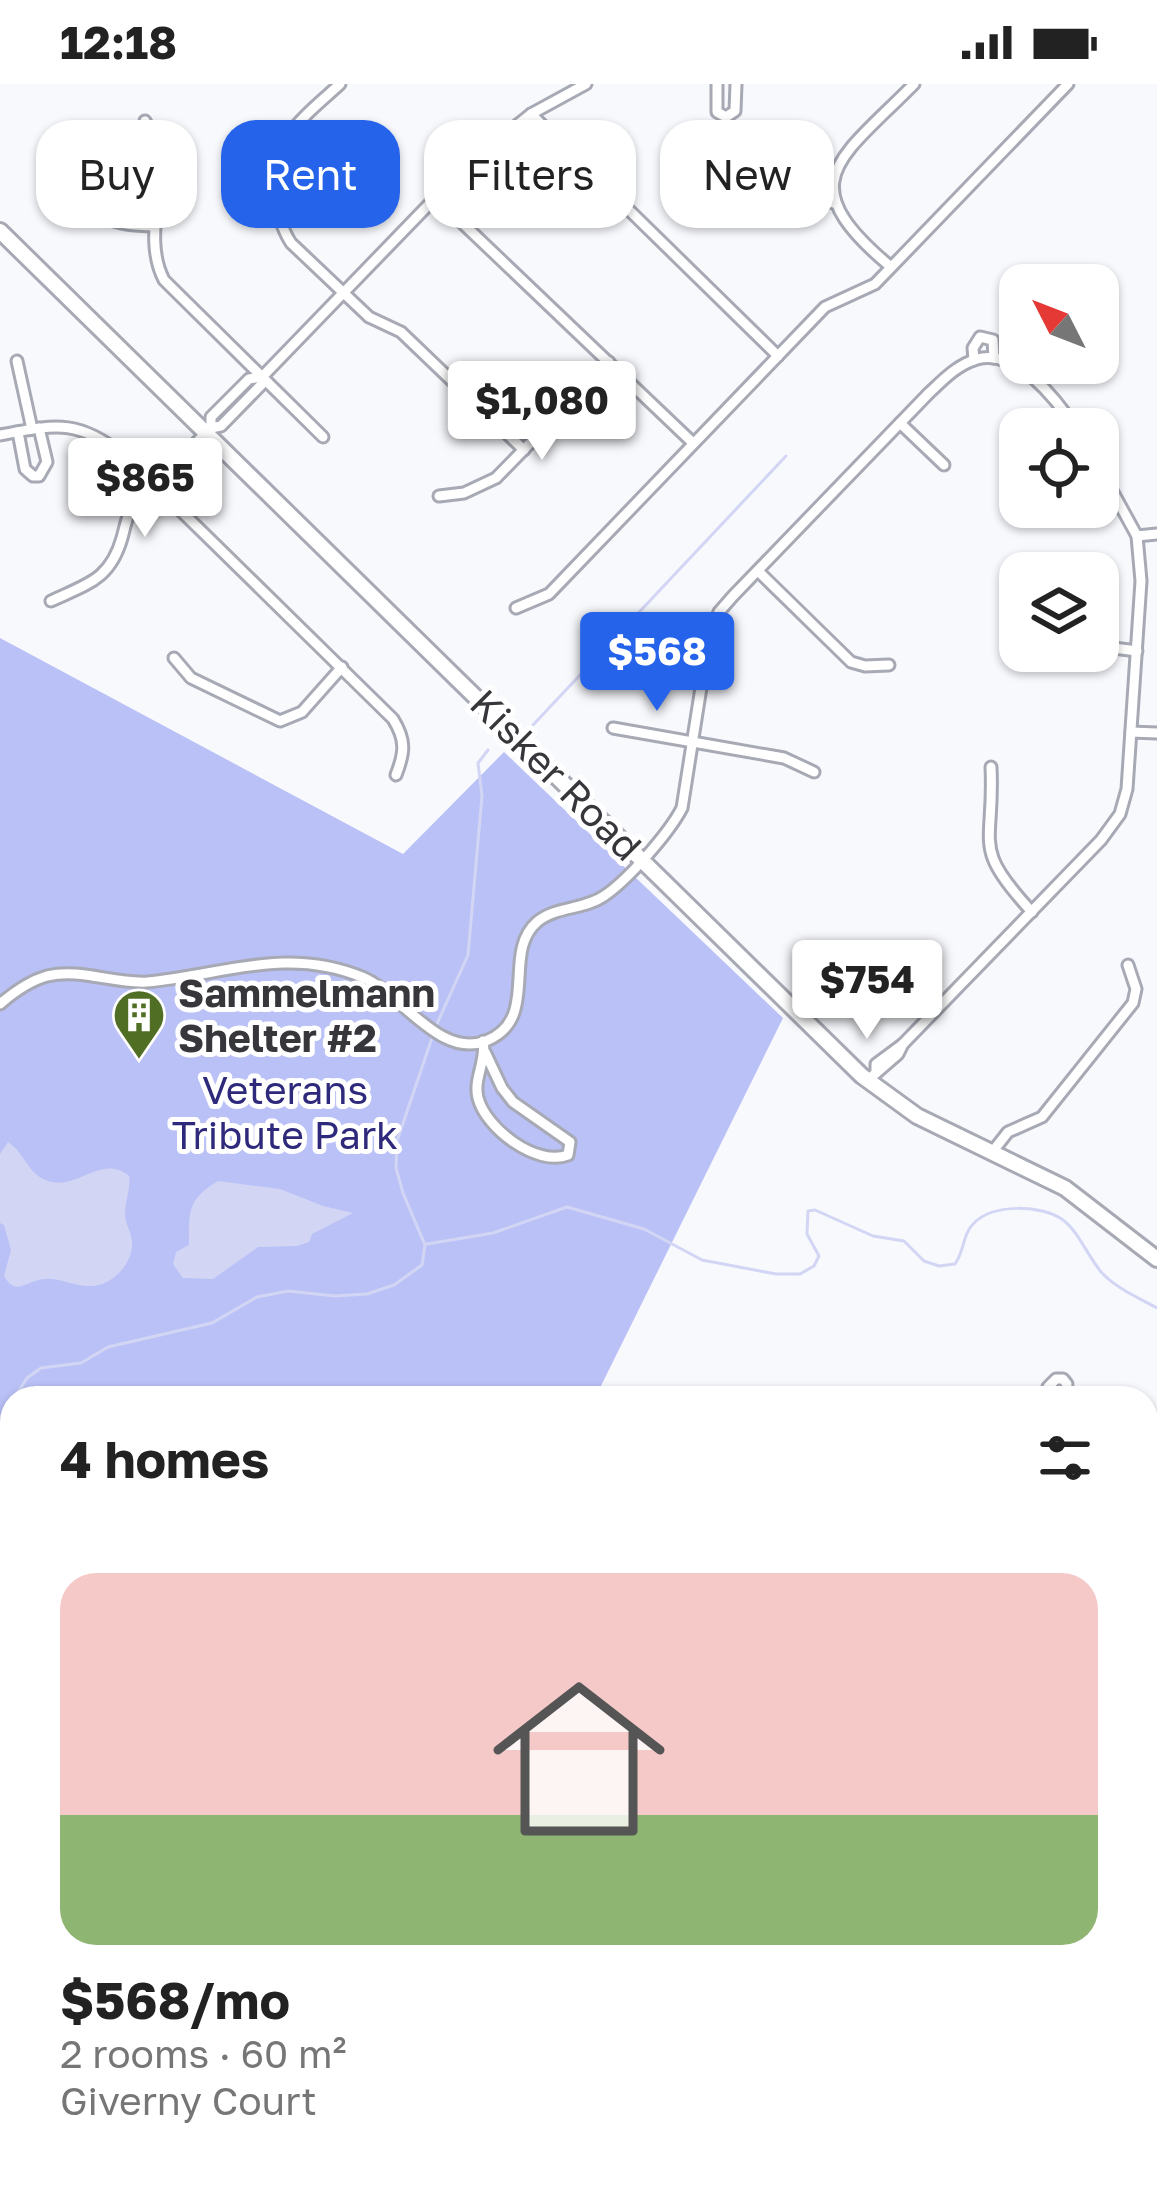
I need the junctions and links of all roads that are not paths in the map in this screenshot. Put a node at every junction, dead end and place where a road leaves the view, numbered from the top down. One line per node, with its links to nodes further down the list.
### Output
1 (320, 84): 8 (street)
2 (340, 84): 8 (street)
3 (586, 84): 9 (street)
4 (736, 84): 7 (street); 7 (street)
5 (914, 84): 11 (street)
6 (1068, 84): 17 (street)
7 (714, 85)
8 (330, 94): 18 (street)
9 (531, 114): 10 (street); 19 (street)
10 (523, 120)
11 (834, 177)
12 (834, 203): 17 (street)
13 (424, 208): 18 (street)
14 (154, 228): 24 (street)
15 (468, 228): 23 (street)
16 (0, 231): 28 (main road, Kisker Road)
17 (891, 267): 19 (street)
18 (342, 292): 24 (street); 33 (street)
19 (778, 356): 32 (street)
20 (994, 358): 21 (street); 21 (street); 25 (street)
21 (974, 360): 26 (street)
22 (17, 362): 27 (street)
23 (609, 362): 32 (street); 33 (street)
24 (262, 377): 28 (street); 31 (street)
25 (1057, 408)
26 (900, 423): 34 (street); 40 (street)
27 (35, 429): 29 (street); 29 (street); 35 (street)
28 (209, 430): 35 (street); 55 (main road, Kisker Road)
29 (18, 432): 30 (street)
30 (0, 435)
31 (323, 437)
32 (693, 443): 42 (street)
33 (524, 450): 36 (street)
34 (944, 465)
35 (153, 485): 41 (street); 47 (street)
36 (439, 496)
37 (1119, 503): 39 (street)
38 (1157, 534): 39 (street)
39 (1137, 536): 44 (street)
40 (758, 571): 46 (street); 51 (street)
41 (51, 601)
42 (516, 608)
43 (1119, 649): 44 (street)
44 (1137, 651): 49 (street)
45 (175, 658): 47 (street)
46 (889, 665)
47 (342, 667): 54 (street)
48 (613, 728): 51 (street)
49 (1131, 732): 50 (street); 56 (street)
50 (1157, 733)
51 (692, 744): 53 (street); 55 (street)
52 (991, 766): 56 (street)
53 (814, 772)
54 (396, 775)
55 (641, 859): 59 (street); 60 (main road, Kisker Road)
56 (1032, 912): 60 (street)
57 (1128, 965): 61 (street)
58 (0, 1004): 59 (street)
59 (484, 1047): 59 (street)
60 (872, 1076): 61 (main road, Kisker Road)
61 (993, 1151): 62 (main road, Kisker Road)
62 (1157, 1259)

